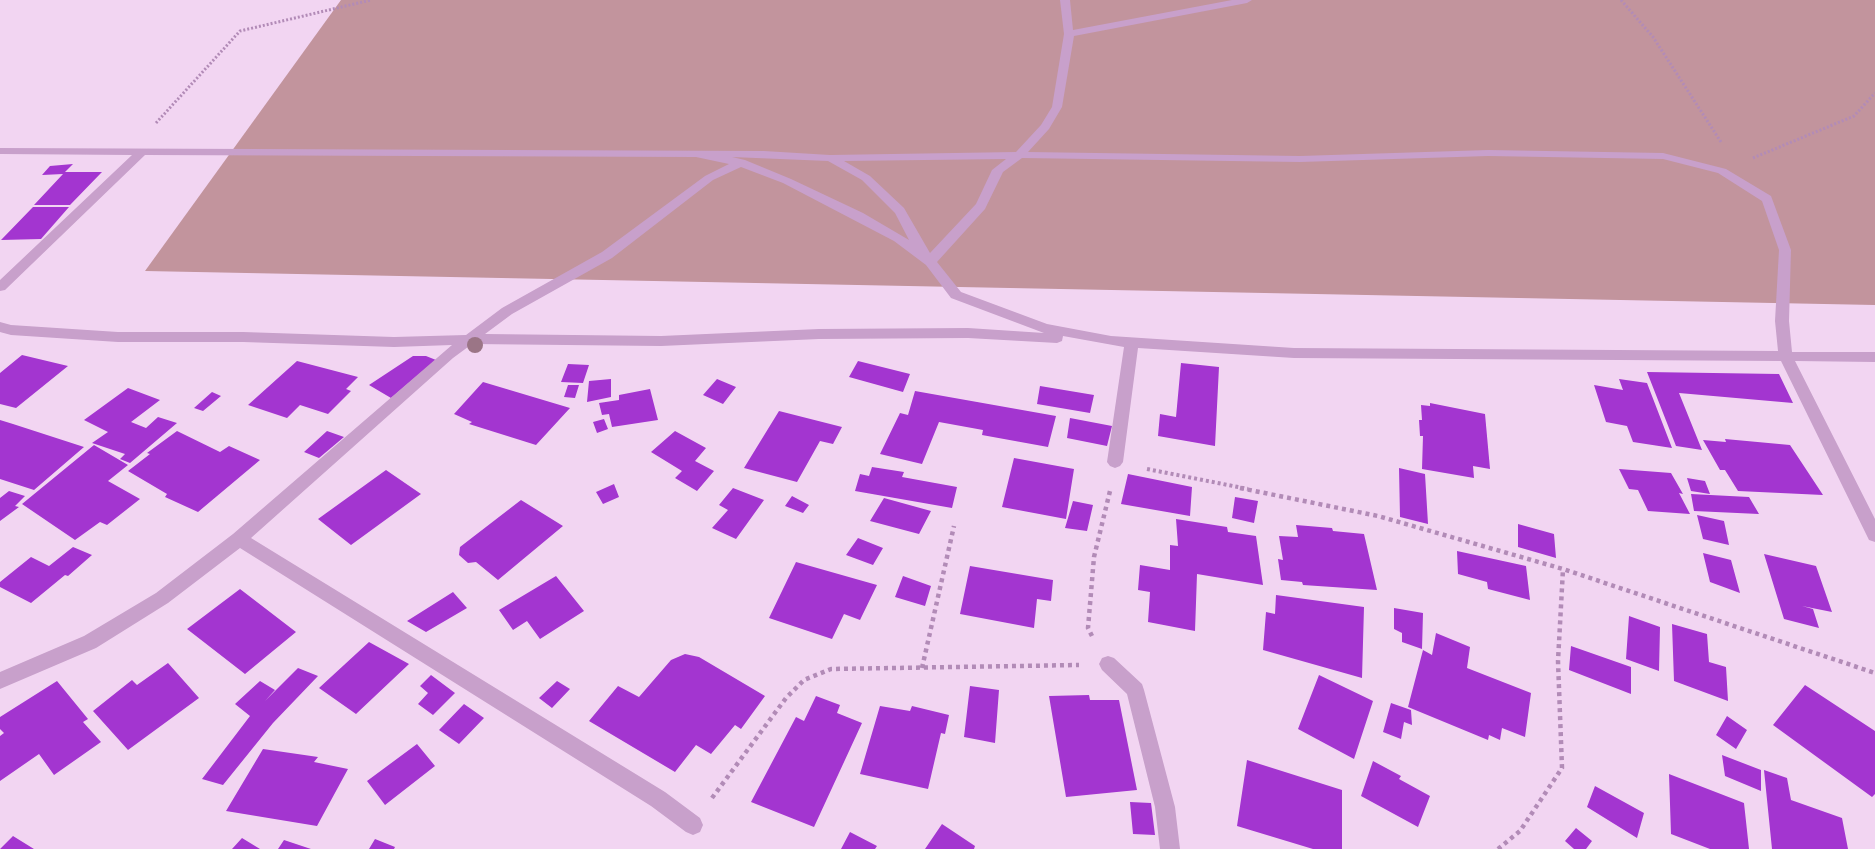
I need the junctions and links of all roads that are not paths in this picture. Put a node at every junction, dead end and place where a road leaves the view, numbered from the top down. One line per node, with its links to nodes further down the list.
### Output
1 (1065, 0): 3 (street)
2 (1247, 0): 3 (street)
3 (1069, 33): 8 (street)
4 (0, 152): 5 (street)
5 (135, 152): 6 (street); 12 (street)
6 (697, 154): 7 (street); 10 (street)
7 (764, 154): 9 (street); 10 (street)
8 (1019, 155): 9 (street); 11 (street); 17 (street)
9 (830, 158): 11 (street)
10 (739, 162): 11 (street); 14 (street)
11 (930, 262): 15 (street)
12 (0, 287)
13 (0, 327): 14 (street)
14 (470, 339): 15 (street); 21 (street)
15 (1111, 341): 16 (street)
16 (1132, 342): 17 (street); 19 (street)
17 (1785, 356): 18 (street); 20 (street)
18 (1875, 357)
19 (1115, 462)
20 (1875, 535)
21 (239, 538): 23 (street); 24 (street)
22 (1108, 664): 25 (street)
23 (0, 681)
24 (693, 825)
25 (1170, 849)

